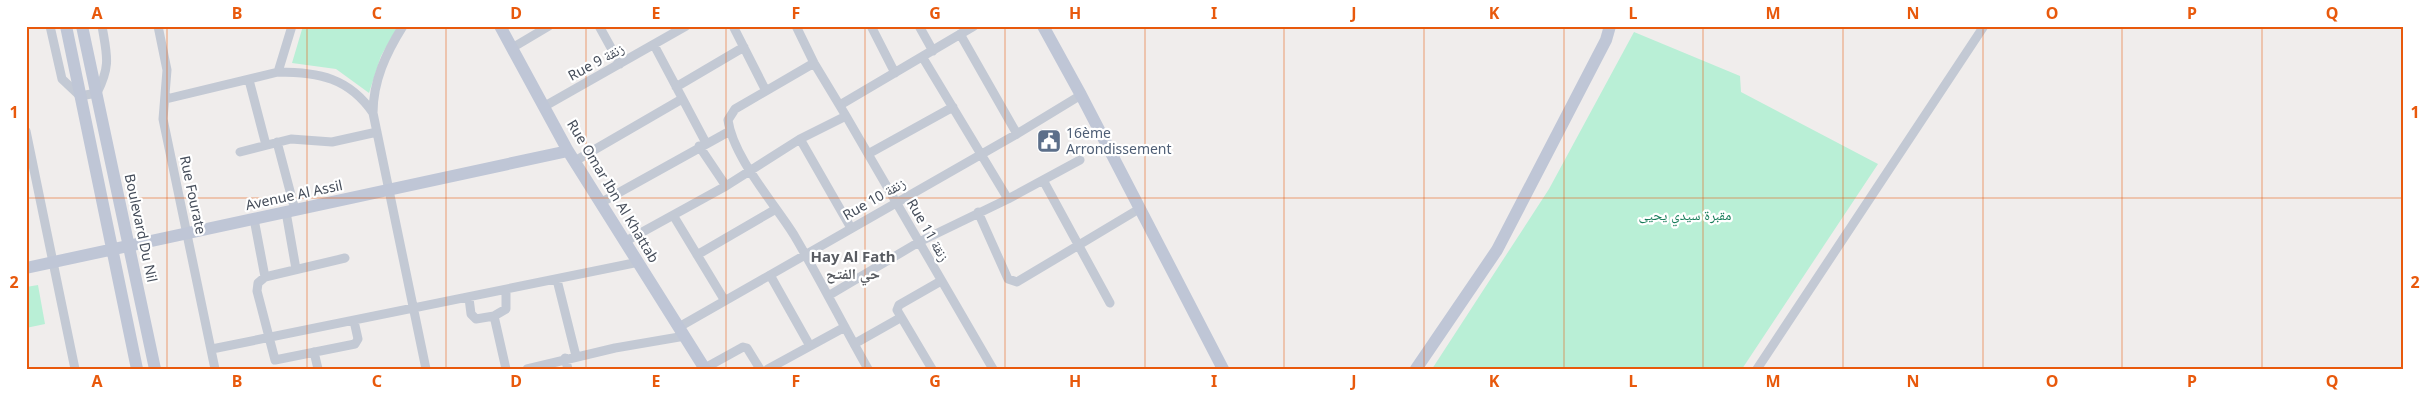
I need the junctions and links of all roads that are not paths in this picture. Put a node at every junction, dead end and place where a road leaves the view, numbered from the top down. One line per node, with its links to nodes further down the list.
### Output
1 (50, 26): 35 (street)
2 (66, 26): 35 (street)
3 (82, 26): 33 (street, Boulevard Du Nil)
4 (102, 26): 33 (street)
5 (158, 26): 36 (street, Rue Fourate)
6 (292, 26): 28 (street)
7 (403, 26): 41 (street)
8 (500, 26): 23 (street, Rue Omar Ibn Al Khattab)
9 (549, 26): 23 (street)
10 (599, 26): 26 (street)
11 (686, 26): 21 (street, Rue 9 زنقة)
12 (733, 26): 22 (street)
13 (796, 26): 27 (street, Rue 11 زنقة)
14 (871, 26): 29 (street)
15 (919, 26): 24 (street)
16 (974, 26): 20 (street)
17 (1043, 26): 34 (street)
18 (1610, 26): 121 (street)
19 (1984, 26): 122 (street)
20 (960, 34): 24 (street); 46 (street)
21 (654, 45): 26 (street, Rue 9 زنقة); 31 (street)
22 (744, 47): 31 (street); 32 (street)
23 (512, 48): 38 (street, Rue Omar Ibn Al Khattab)
24 (933, 51): 25 (street)
25 (923, 58): 29 (street); 40 (street)
26 (620, 64): 38 (street, Rue 9 زنقة)
27 (814, 64): 32 (street); 39 (street, Rue 11 زنقة)
28 (278, 72): 30 (street); 41 (street)
29 (895, 74): 39 (street)
30 (249, 80): 36 (street); 49 (street)
31 (676, 87): 37 (street)
32 (766, 90): 44 (street)
33 (96, 93): 35 (street); 74 (street, Boulevard Du Nil)
34 (1081, 95): 46 (street, Rue 10 زنقة); 64 (street)
35 (80, 96): 75 (street)
36 (166, 99): 70 (street, Rue Fourate)
37 (682, 99): 50 (street); 54 (street)
38 (545, 106): 54 (street, Rue Omar Ibn Al Khattab)
39 (840, 106): 42 (street, Rue 11 زنقة)
40 (952, 106): 52 (street); 53 (street)
41 (373, 113): 45 (street)
42 (846, 116): 47 (street); 52 (street, Rue 11 زنقة)
43 (26, 131): 79 (street)
44 (730, 131): 50 (street); 56 (street)
45 (377, 132): 48 (street); 59 (street)
46 (1017, 134): 53 (street, Rue 10 زنقة)
47 (800, 139): 56 (street); 69 (street)
48 (277, 142): 49 (street); 65 (street)
49 (266, 145): 51 (street)
50 (702, 145): 58 (street); 61 (street)
51 (240, 152)
52 (868, 154): 62 (street, Rue 11 زنقة)
53 (982, 154): 60 (street); 62 (street, Rue 10 زنقة)
54 (572, 156): 59 (street, Avenue Al Assil); 61 (street, Rue Omar Ibn Al Khattab)
55 (1080, 160): 57 (street)
56 (750, 171): 58 (street); 63 (street)
57 (1043, 180): 60 (street); 73 (street)
58 (726, 186): 67 (street)
59 (389, 190): 65 (street, Avenue Al Assil); 92 (street)
60 (1008, 199): 66 (street)
61 (602, 202): 71 (street, Rue Omar Ibn Al Khattab)
62 (895, 202): 69 (street, Rue 10 زنقة); 72 (street, Rue 11 زنقة)
63 (776, 209): 76 (street); 77 (street)
64 (1139, 209): 73 (street); 120 (street)
65 (291, 211): 68 (street, Avenue Al Assil); 82 (street)
66 (978, 212): 72 (street); 73 (street)
67 (674, 215): 71 (street); 77 (street)
68 (254, 219): 70 (street, Avenue Al Assil); 84 (street)
69 (851, 228): 76 (street, Rue 10 زنقة)
70 (186, 234): 74 (street, Avenue Al Assil); 101 (street, Rue Fourate)
71 (626, 241): 80 (street, Rue Omar Ibn Al Khattab)
72 (919, 242): 86 (street, Rue 11 زنقة); 88 (street)
73 (1078, 245): 91 (street)
74 (130, 246): 75 (street, Avenue Al Assil); 108 (street, Boulevard Du Nil)
75 (111, 250): 79 (street, Avenue Al Assil); 107 (street)
76 (805, 254): 83 (street, Rue 10 زنقة); 88 (street)
77 (698, 255): 90 (street)
78 (344, 258): 82 (street)
79 (54, 262): 81 (street, Avenue Al Assil); 106 (street)
80 (639, 262): 85 (street); 97 (street, Rue Omar Ibn Al Khattab)
81 (26, 268)
82 (296, 269): 84 (street)
83 (770, 275): 90 (street, Rue 10 زنقة); 100 (street)
84 (265, 277): 98 (street)
85 (558, 280): 87 (street); 103 (street)
86 (941, 281): 94 (street); 119 (street, Rue 11 زنقة)
87 (506, 290): 89 (street); 93 (street)
88 (828, 296): 96 (street)
89 (468, 298): 92 (street); 93 (street)
90 (725, 301): 97 (street, Rue 10 زنقة)
91 (1110, 303)
92 (413, 309): 95 (street); 111 (street)
93 (494, 316): 112 (street)
94 (900, 318): 99 (street); 118 (street)
95 (354, 321): 98 (street); 102 (street)
96 (845, 328): 99 (street); 100 (street)
97 (682, 332): 103 (street, Rue 10 زنقة); 105 (street, Rue Omar Ibn Al Khattab)
98 (271, 338): 101 (street); 102 (street)
99 (854, 344): 117 (street)
100 (810, 346): 116 (street)
101 (212, 349): 109 (street, Rue Fourate)
102 (314, 352): 110 (street)
103 (576, 356): 104 (street, Rue 10 زنقة)
104 (566, 358): 113 (street, Rue 10 زنقة); 114 (street)
105 (705, 368): 115 (street)
106 (75, 369)
107 (137, 369)
108 (155, 369)
109 (215, 369)
110 (318, 369)
111 (426, 369)
112 (506, 369)
113 (528, 369)
114 (568, 369)
115 (760, 369)
116 (768, 369)
117 (868, 369)
118 (932, 369)
119 (993, 369)
120 (1223, 369)
121 (1416, 369)
122 (1757, 369)

